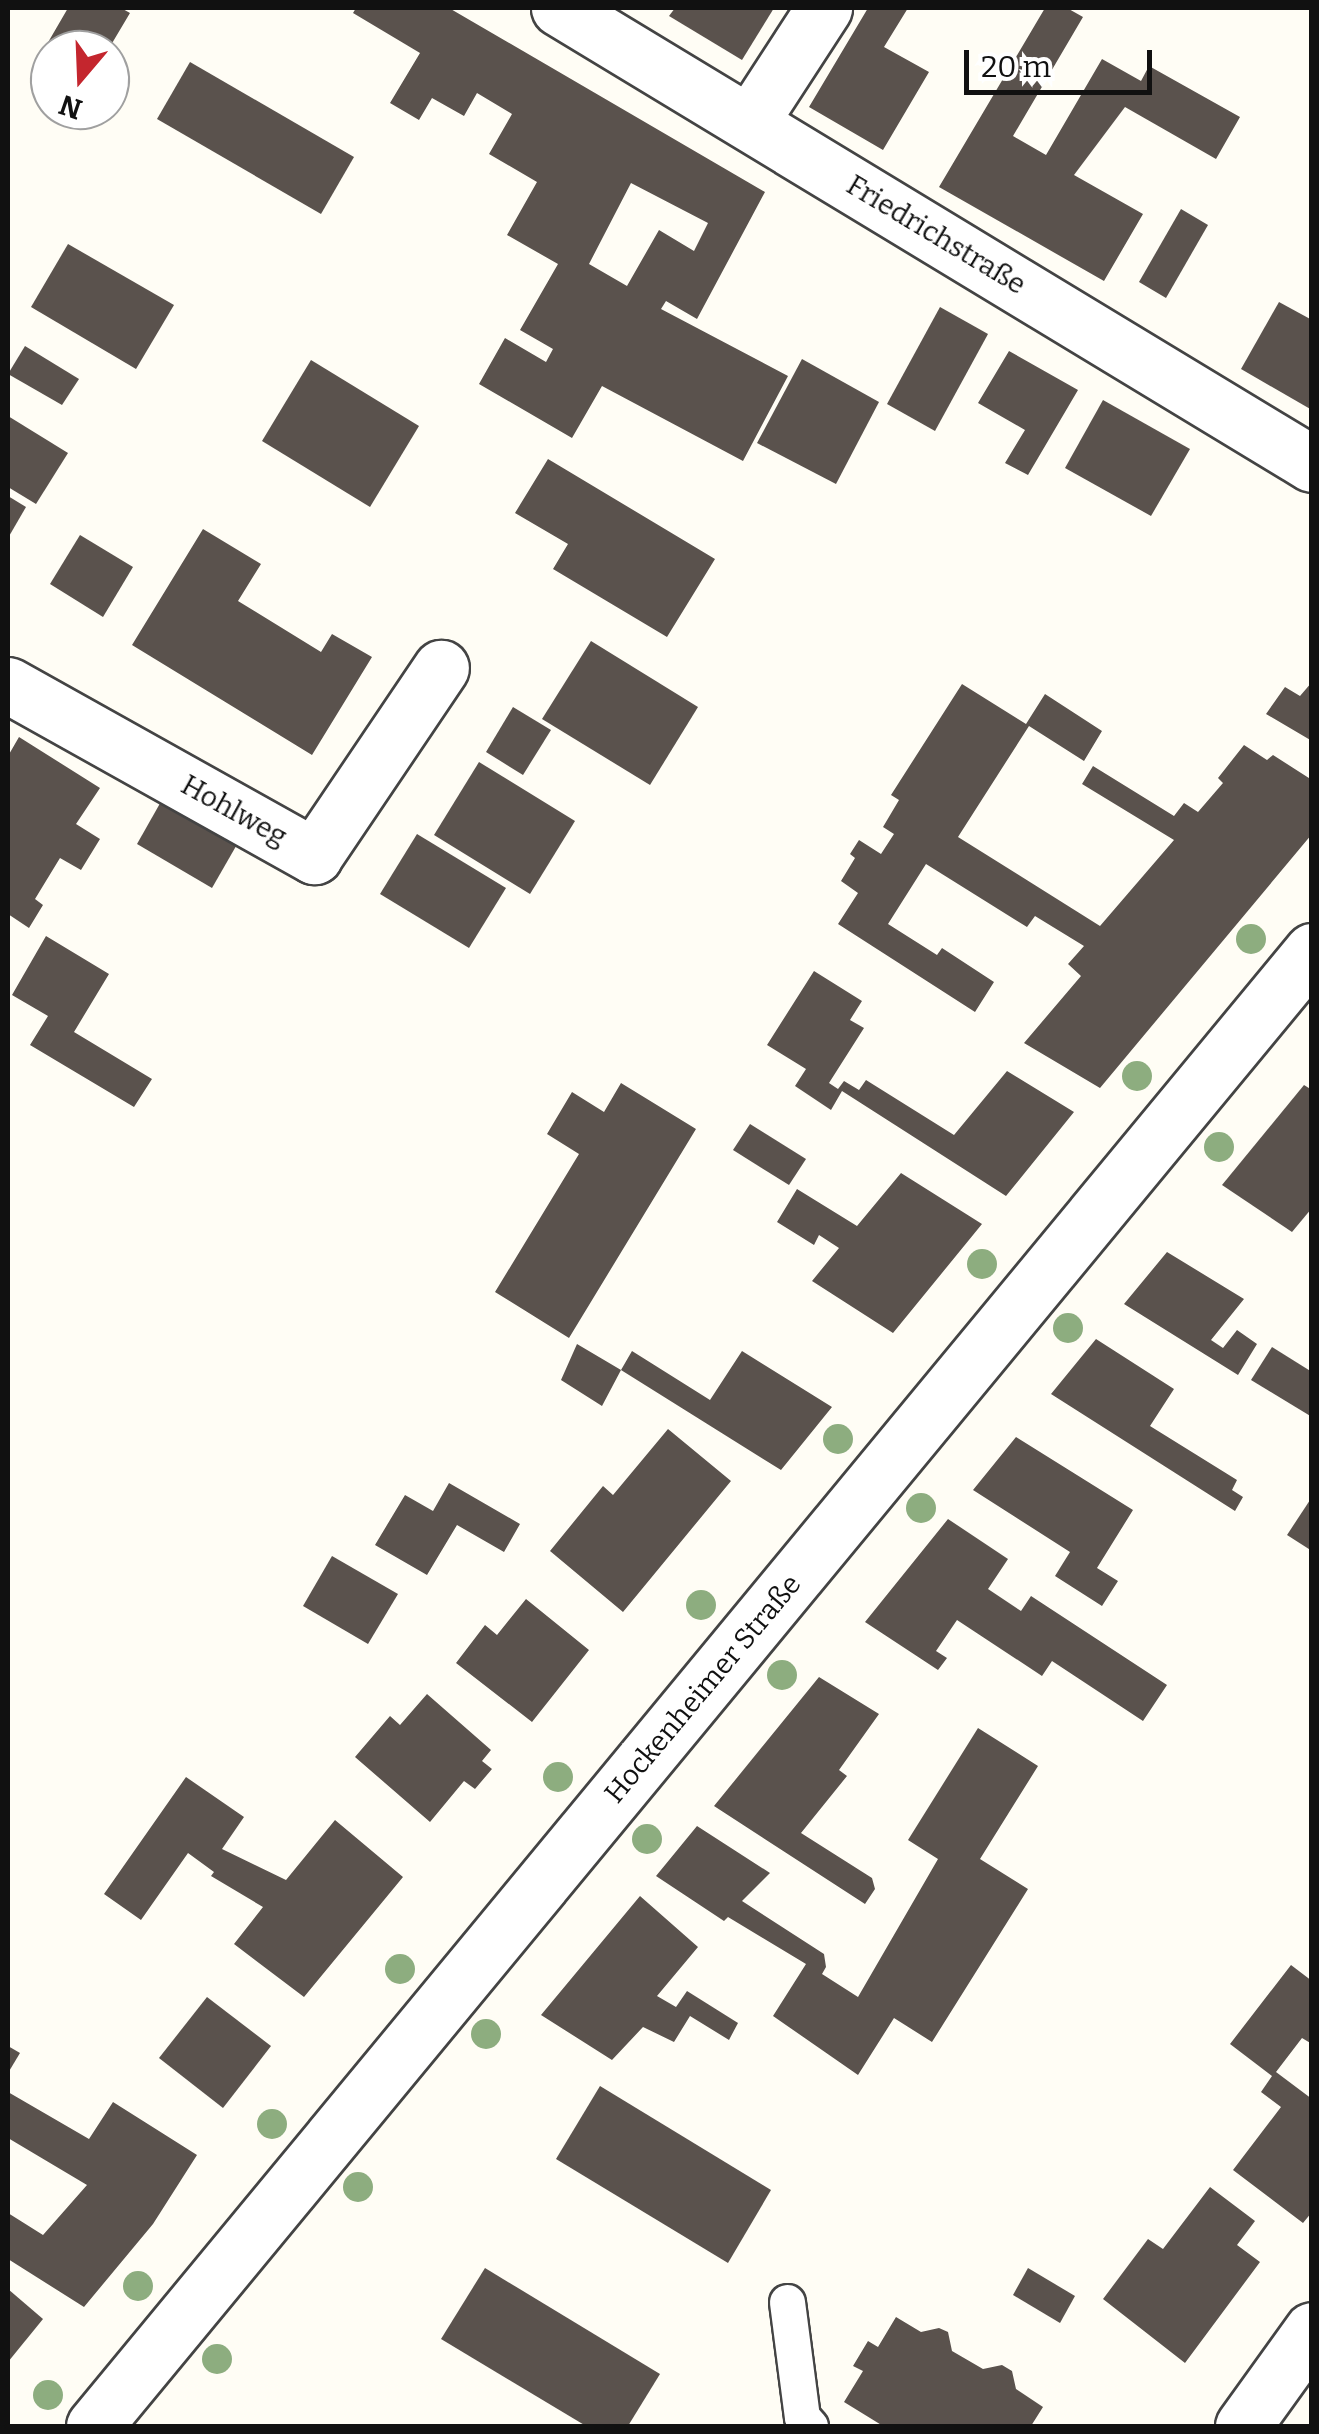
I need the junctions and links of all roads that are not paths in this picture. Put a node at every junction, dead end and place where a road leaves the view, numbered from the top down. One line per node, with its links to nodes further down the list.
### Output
1 (560, 8): 3 (street, Friedrichstraße)
2 (824, 8): 3 (street)
3 (750, 122): 4 (street, Friedrichstraße)
4 (1312, 464)
5 (441, 668): 6 (street, Hohlweg)
6 (8, 685)
7 (1312, 951): 10 (street, Hockenheimer Straße)
8 (787, 2302): 11 (lane)
9 (1312, 2330): 12 (street)
10 (94, 2426)
11 (810, 2426)
12 (1243, 2426)

